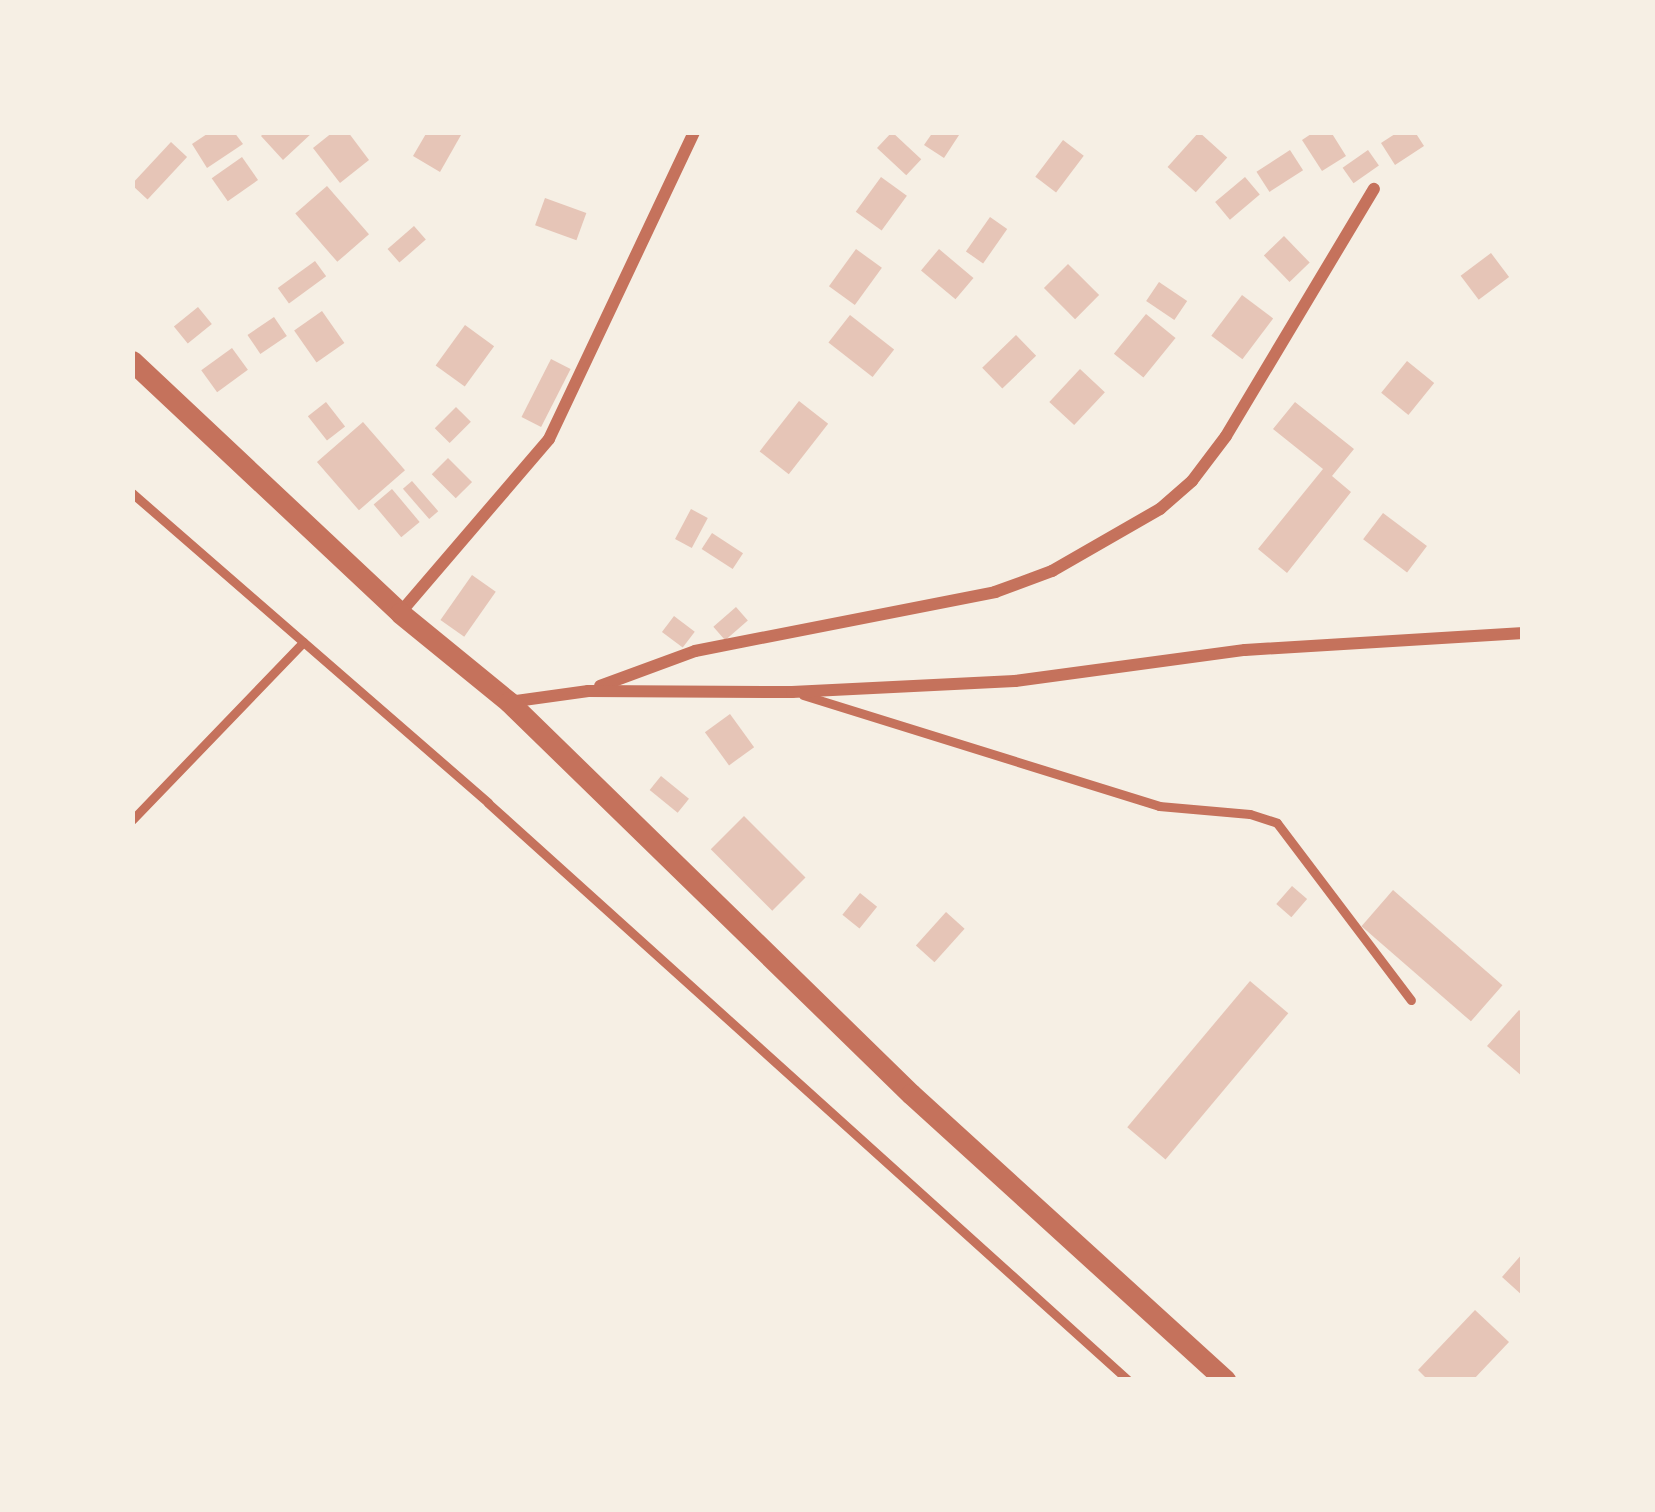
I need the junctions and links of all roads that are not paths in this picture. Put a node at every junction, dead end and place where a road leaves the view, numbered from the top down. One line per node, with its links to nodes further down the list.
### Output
1 (694, 132): 5 (street)
2 (1374, 189): 8 (street)
3 (132, 361): 5 (street)
4 (132, 493): 7 (lane)
5 (400, 613): 10 (street)
6 (1523, 633): 9 (street)
7 (303, 642): 11 (lane); 13 (lane)
8 (587, 691): 9 (street); 10 (street)
9 (792, 692): 12 (lane)
10 (508, 702): 14 (street)
11 (132, 820)
12 (1412, 1000)
13 (1128, 1380)
14 (1225, 1380)

